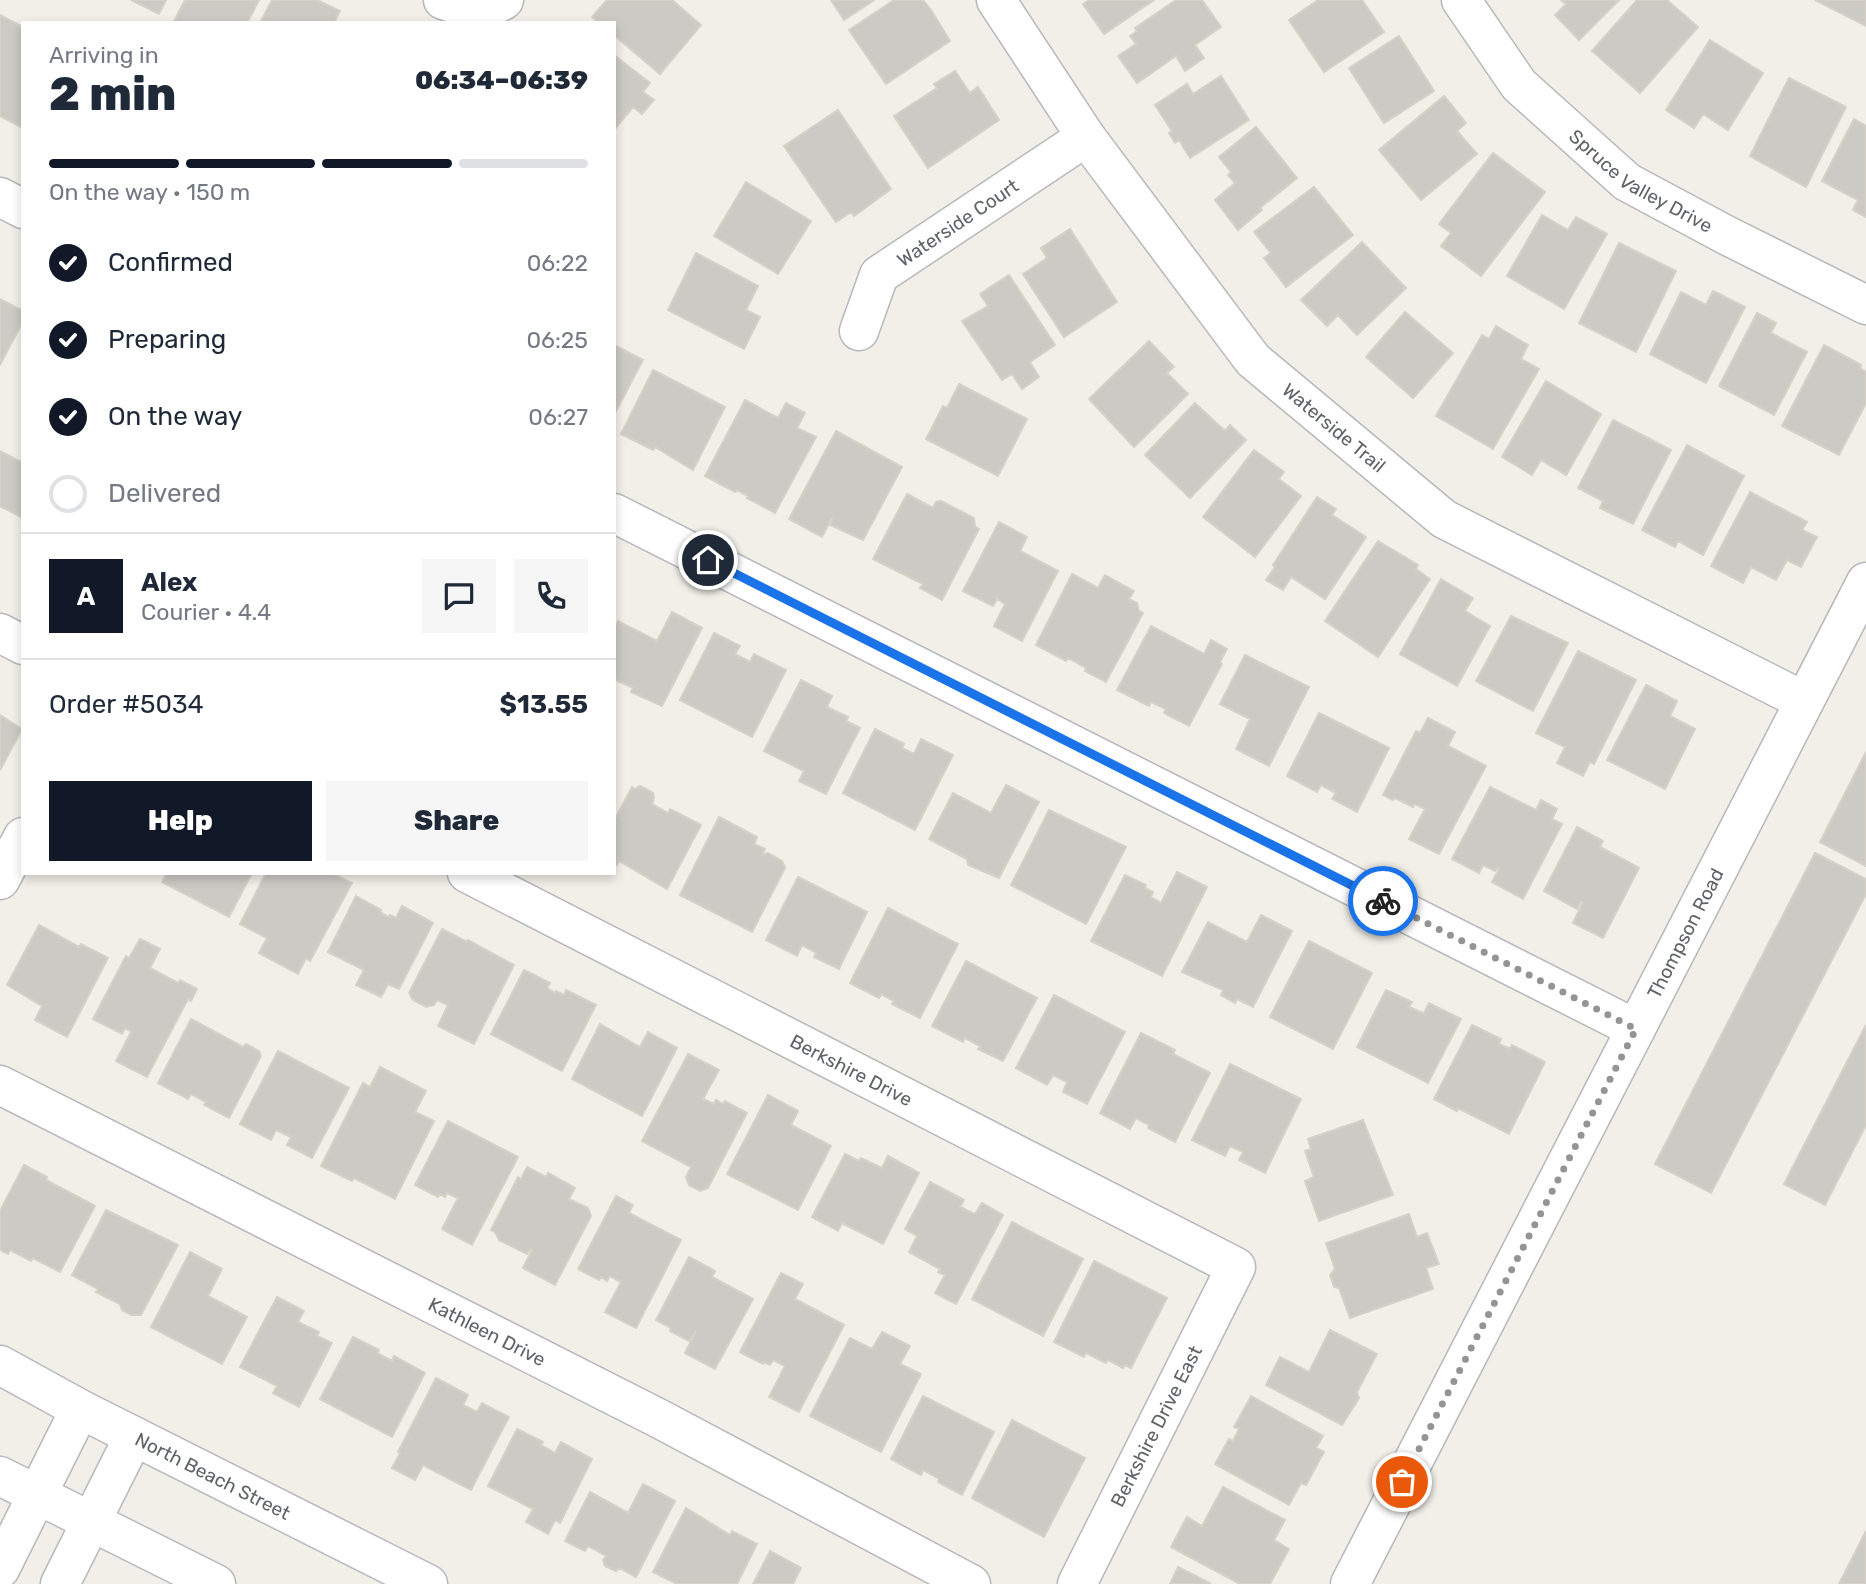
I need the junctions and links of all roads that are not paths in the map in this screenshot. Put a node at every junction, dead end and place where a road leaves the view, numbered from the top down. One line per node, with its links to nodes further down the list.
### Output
1 (443, 0): 2 (street)
2 (504, 0)
3 (996, 0): 5 (street, Waterside Trail)
4 (1461, 0): 8 (street, Spruce Valley Drive)
5 (1086, 137): 9 (street, Waterside Court); 14 (street, Waterside Trail)
6 (0, 197): 7 (street)
7 (21, 208)
8 (1866, 305)
9 (859, 331)
10 (616, 514): 18 (street)
11 (1866, 582): 14 (street, Thompson Road)
12 (0, 633): 13 (street)
13 (21, 644)
14 (1804, 701): 18 (street, Thompson Road)
15 (21, 841): 17 (street)
16 (471, 875): 20 (street, Berkshire Drive)
17 (0, 880)
18 (1636, 1029): 33 (street, Thompson Road)
19 (0, 1085): 31 (street, Kathleen Drive)
20 (1236, 1267): 32 (street, Berkshire Drive East)
21 (0, 1365): 22 (street, North Beach Street)
22 (80, 1409): 23 (street, North Beach Street); 25 (street)
23 (134, 1436): 26 (street); 30 (street, North Beach Street)
24 (0, 1476): 25 (street)
25 (37, 1496): 26 (street); 27 (street)
26 (90, 1521): 28 (street); 29 (street)
27 (0, 1569)
28 (60, 1584)
29 (216, 1584)
30 (428, 1584)
31 (971, 1584)
32 (1077, 1584)
33 (1350, 1584)

